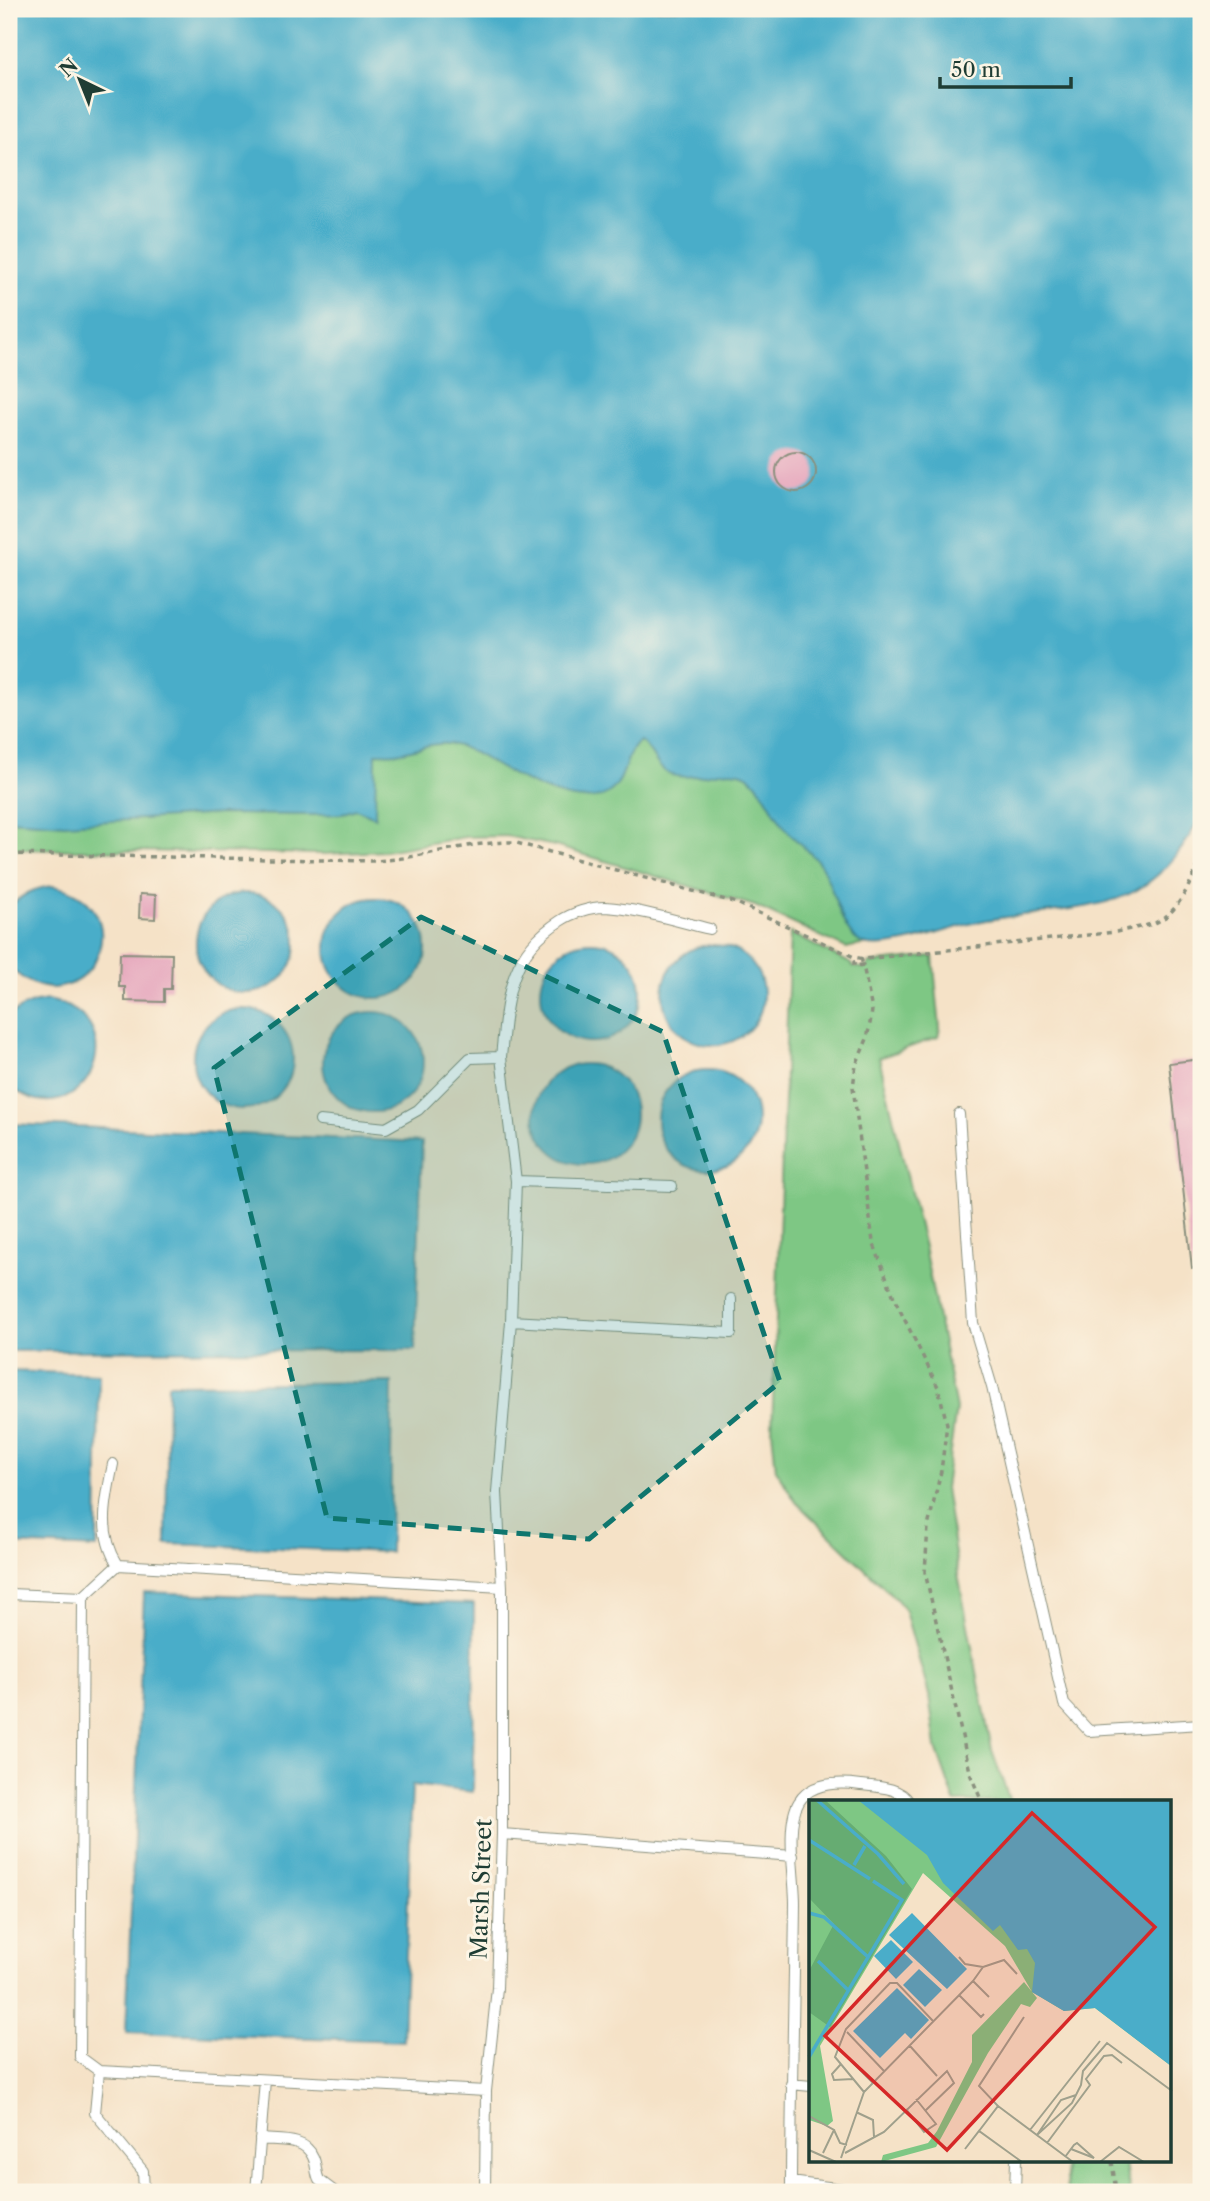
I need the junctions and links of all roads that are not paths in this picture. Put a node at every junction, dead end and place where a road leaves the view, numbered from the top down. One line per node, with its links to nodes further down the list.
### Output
1 (710, 929): 2 (lane, Marsh Street)
2 (501, 1057): 4 (lane); 5 (lane, Marsh Street)
3 (959, 1114): 14 (lane)
4 (320, 1121)
5 (516, 1181): 6 (lane); 8 (lane, Marsh Street)
6 (672, 1186)
7 (731, 1299): 8 (lane)
8 (511, 1321): 11 (lane, Marsh Street)
9 (113, 1464): 10 (lane)
10 (118, 1565): 11 (lane); 13 (lane)
11 (502, 1587): 16 (lane, Marsh Street)
12 (9, 1594): 13 (lane)
13 (83, 1597): 18 (lane)
14 (1201, 1724)
15 (907, 1800): 17 (lane)
16 (502, 1834): 17 (lane); 22 (lane, Marsh Street)
17 (793, 1856): 20 (lane)
18 (99, 2071): 19 (lane); 26 (lane)
19 (265, 2080): 22 (lane); 23 (lane)
20 (791, 2084): 21 (lane); 25 (lane)
21 (809, 2086)
22 (486, 2091): 29 (lane, Marsh Street)
23 (260, 2140): 27 (lane); 28 (lane)
24 (1016, 2162): 31 (lane)
25 (791, 2187): 30 (lane)
26 (144, 2192)
27 (256, 2192)
28 (335, 2192)
29 (485, 2192)
30 (865, 2192)
31 (1014, 2192)

